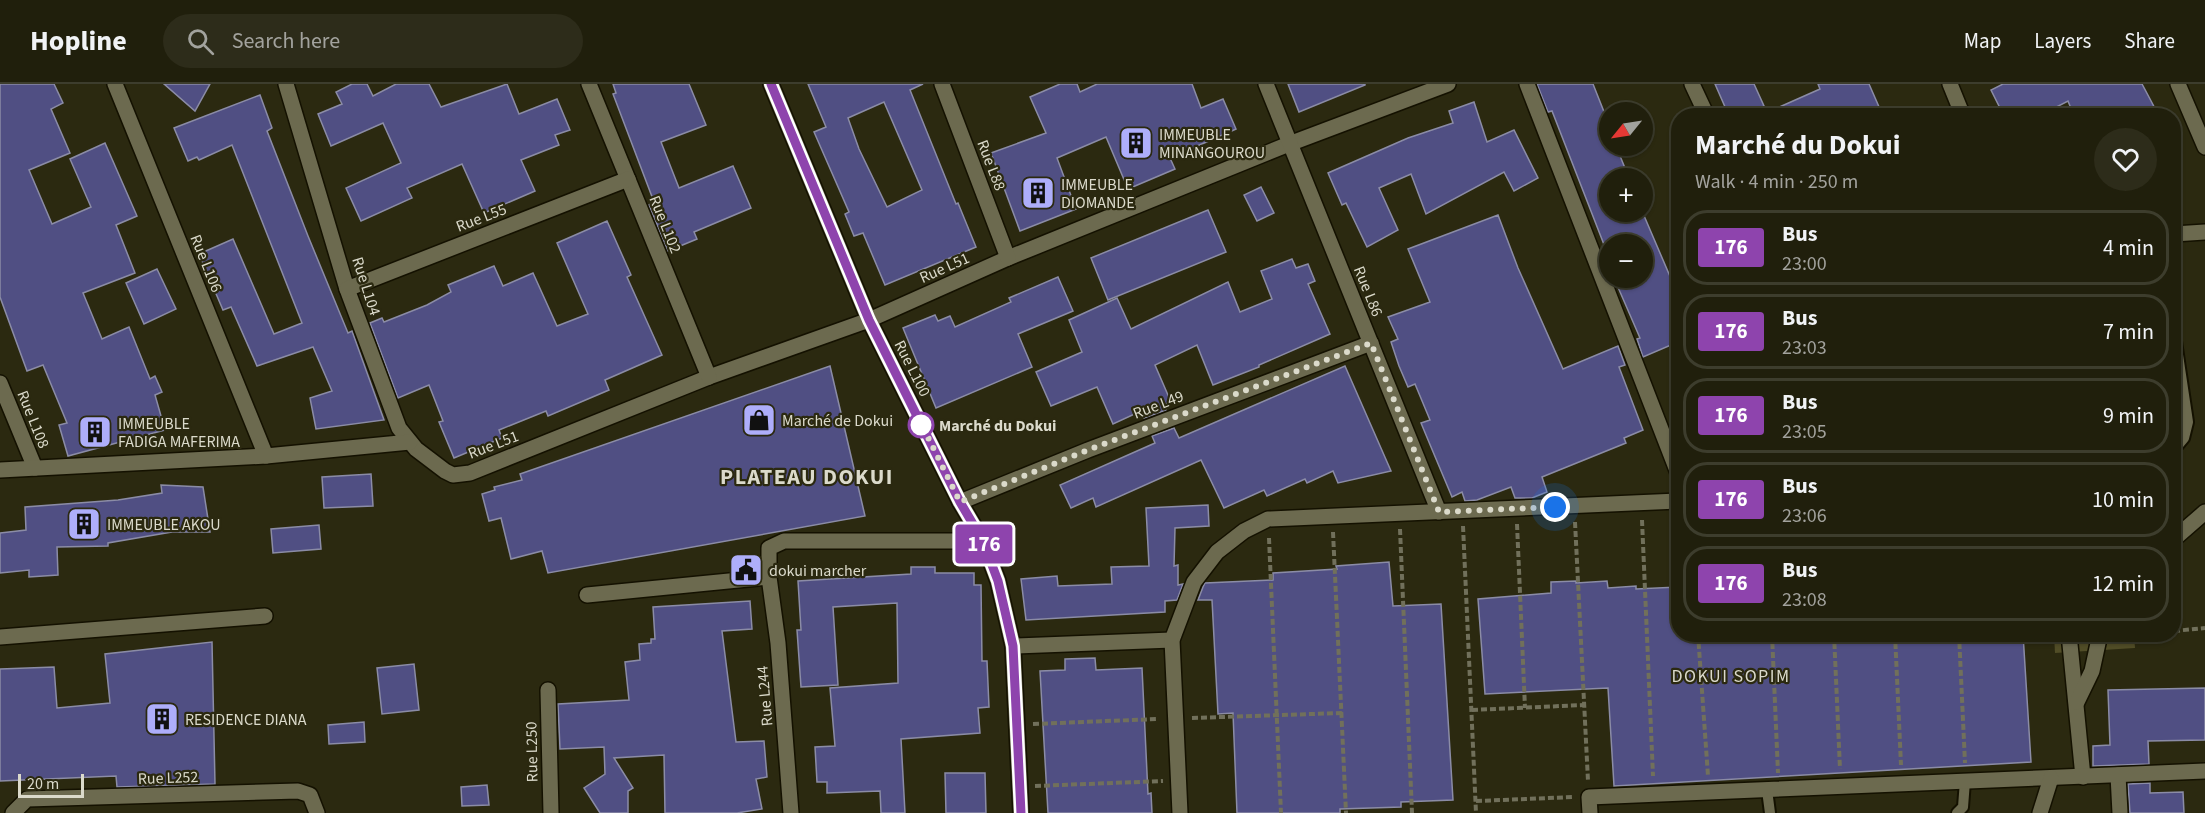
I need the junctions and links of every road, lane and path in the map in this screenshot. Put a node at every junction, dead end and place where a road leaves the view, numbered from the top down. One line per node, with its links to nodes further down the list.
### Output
1 (115, 84): 29 (street, Rue L106)
2 (590, 84): 16 (street, Rue L102)
3 (771, 84): 21 (street, Rue L100)
4 (942, 84): 19 (street, Rue L88)
5 (1266, 84): 14 (street, Rue L86)
6 (1448, 84): 14 (street, Rue L51)
7 (1527, 84): 28 (street)
8 (1692, 84): 12 (street)
9 (1950, 84): 13 (street)
10 (2178, 84): 15 (street)
11 (290, 85): 20 (street, Rue L104)
12 (1703, 108)
13 (1960, 108)
14 (1289, 144): 19 (street, Rue L51); 22 (street, Rue L86)
15 (2205, 147)
16 (628, 179): 20 (street, Rue L55); 24 (street, Rue L102)
17 (2205, 232): 18 (street)
18 (2181, 234)
19 (1008, 258): 21 (street, Rue L51)
20 (347, 289): 26 (street, Rue L104)
21 (869, 320): 24 (street, Rue L51); 34 (street, Rue L100)
22 (1371, 343): 34 (street, Rue L49); 39 (street, Rue L86)
23 (2181, 369): 27 (lane)
24 (709, 377): 32 (street, Rue L51)
25 (0, 383): 30 (street, Rue L108)
26 (410, 442): 29 (street); 32 (street, Rue L104)
27 (2181, 442)
28 (1671, 455)
29 (266, 456): 30 (street)
30 (35, 468): 31 (street)
31 (0, 470)
32 (453, 475)
33 (1671, 501): 35 (street)
34 (960, 502): 45 (street, Rue L100)
35 (1641, 503): 36 (street); 77 (path)
36 (1575, 506): 37 (street); 63 (path)
37 (1516, 508): 38 (street); 64 (path)
38 (1463, 511): 39 (street); 65 (path)
39 (1439, 512): 41 (street)
40 (2205, 512): 44 (street)
41 (1399, 513): 42 (street); 88 (path)
42 (1333, 517): 43 (street); 87 (path)
43 (1268, 519): 52 (street); 86 (path)
44 (2181, 533)
45 (983, 541): 46 (street, Rue L244); 60 (street, Rue L100)
46 (769, 577): 47 (street); 83 (street, Rue L244)
47 (587, 595)
48 (265, 616): 51 (street)
49 (2205, 628): 50 (path)
50 (2181, 630)
51 (0, 637)
52 (1172, 640): 60 (street); 70 (street)
53 (1699, 642): 76 (path)
54 (1772, 642): 75 (path)
55 (1834, 642): 74 (path)
56 (1895, 642): 72 (path)
57 (1959, 642): 71 (path)
58 (2070, 642): 62 (street)
59 (2098, 642): 62 (street)
60 (1013, 646): 73 (street, Rue L100)
61 (548, 690): 82 (street, Rue L250)
62 (2076, 704): 68 (street)
63 (1584, 705): 64 (path); 78 (path)
64 (1525, 708): 65 (path)
65 (1472, 710): 79 (path)
66 (2205, 771): 67 (street)
67 (2118, 775): 68 (street); 94 (street)
68 (2083, 777): 69 (street)
69 (2051, 778): 71 (street); 93 (street)
70 (1178, 780): 73 (path); 85 (street)
71 (1965, 781): 72 (street); 92 (lane)
72 (1902, 784): 74 (street)
73 (1020, 786): 84 (street, Rue L100)
74 (1841, 786): 75 (street)
75 (1773, 789): 76 (street); 91 (lane)
76 (1709, 792): 77 (street)
77 (1654, 794): 78 (street)
78 (1589, 797): 79 (path); 90 (street)
79 (1476, 801): 89 (path)
80 (13, 813): 81 (street, Rue L252)
81 (317, 813)
82 (550, 813)
83 (791, 813)
84 (1021, 813)
85 (1180, 813)
86 (1281, 813)
87 (1346, 813)
88 (1412, 813)
89 (1476, 813)
90 (1590, 813)
91 (1770, 813)
92 (1957, 813)
93 (2040, 813)
94 (2120, 813)

